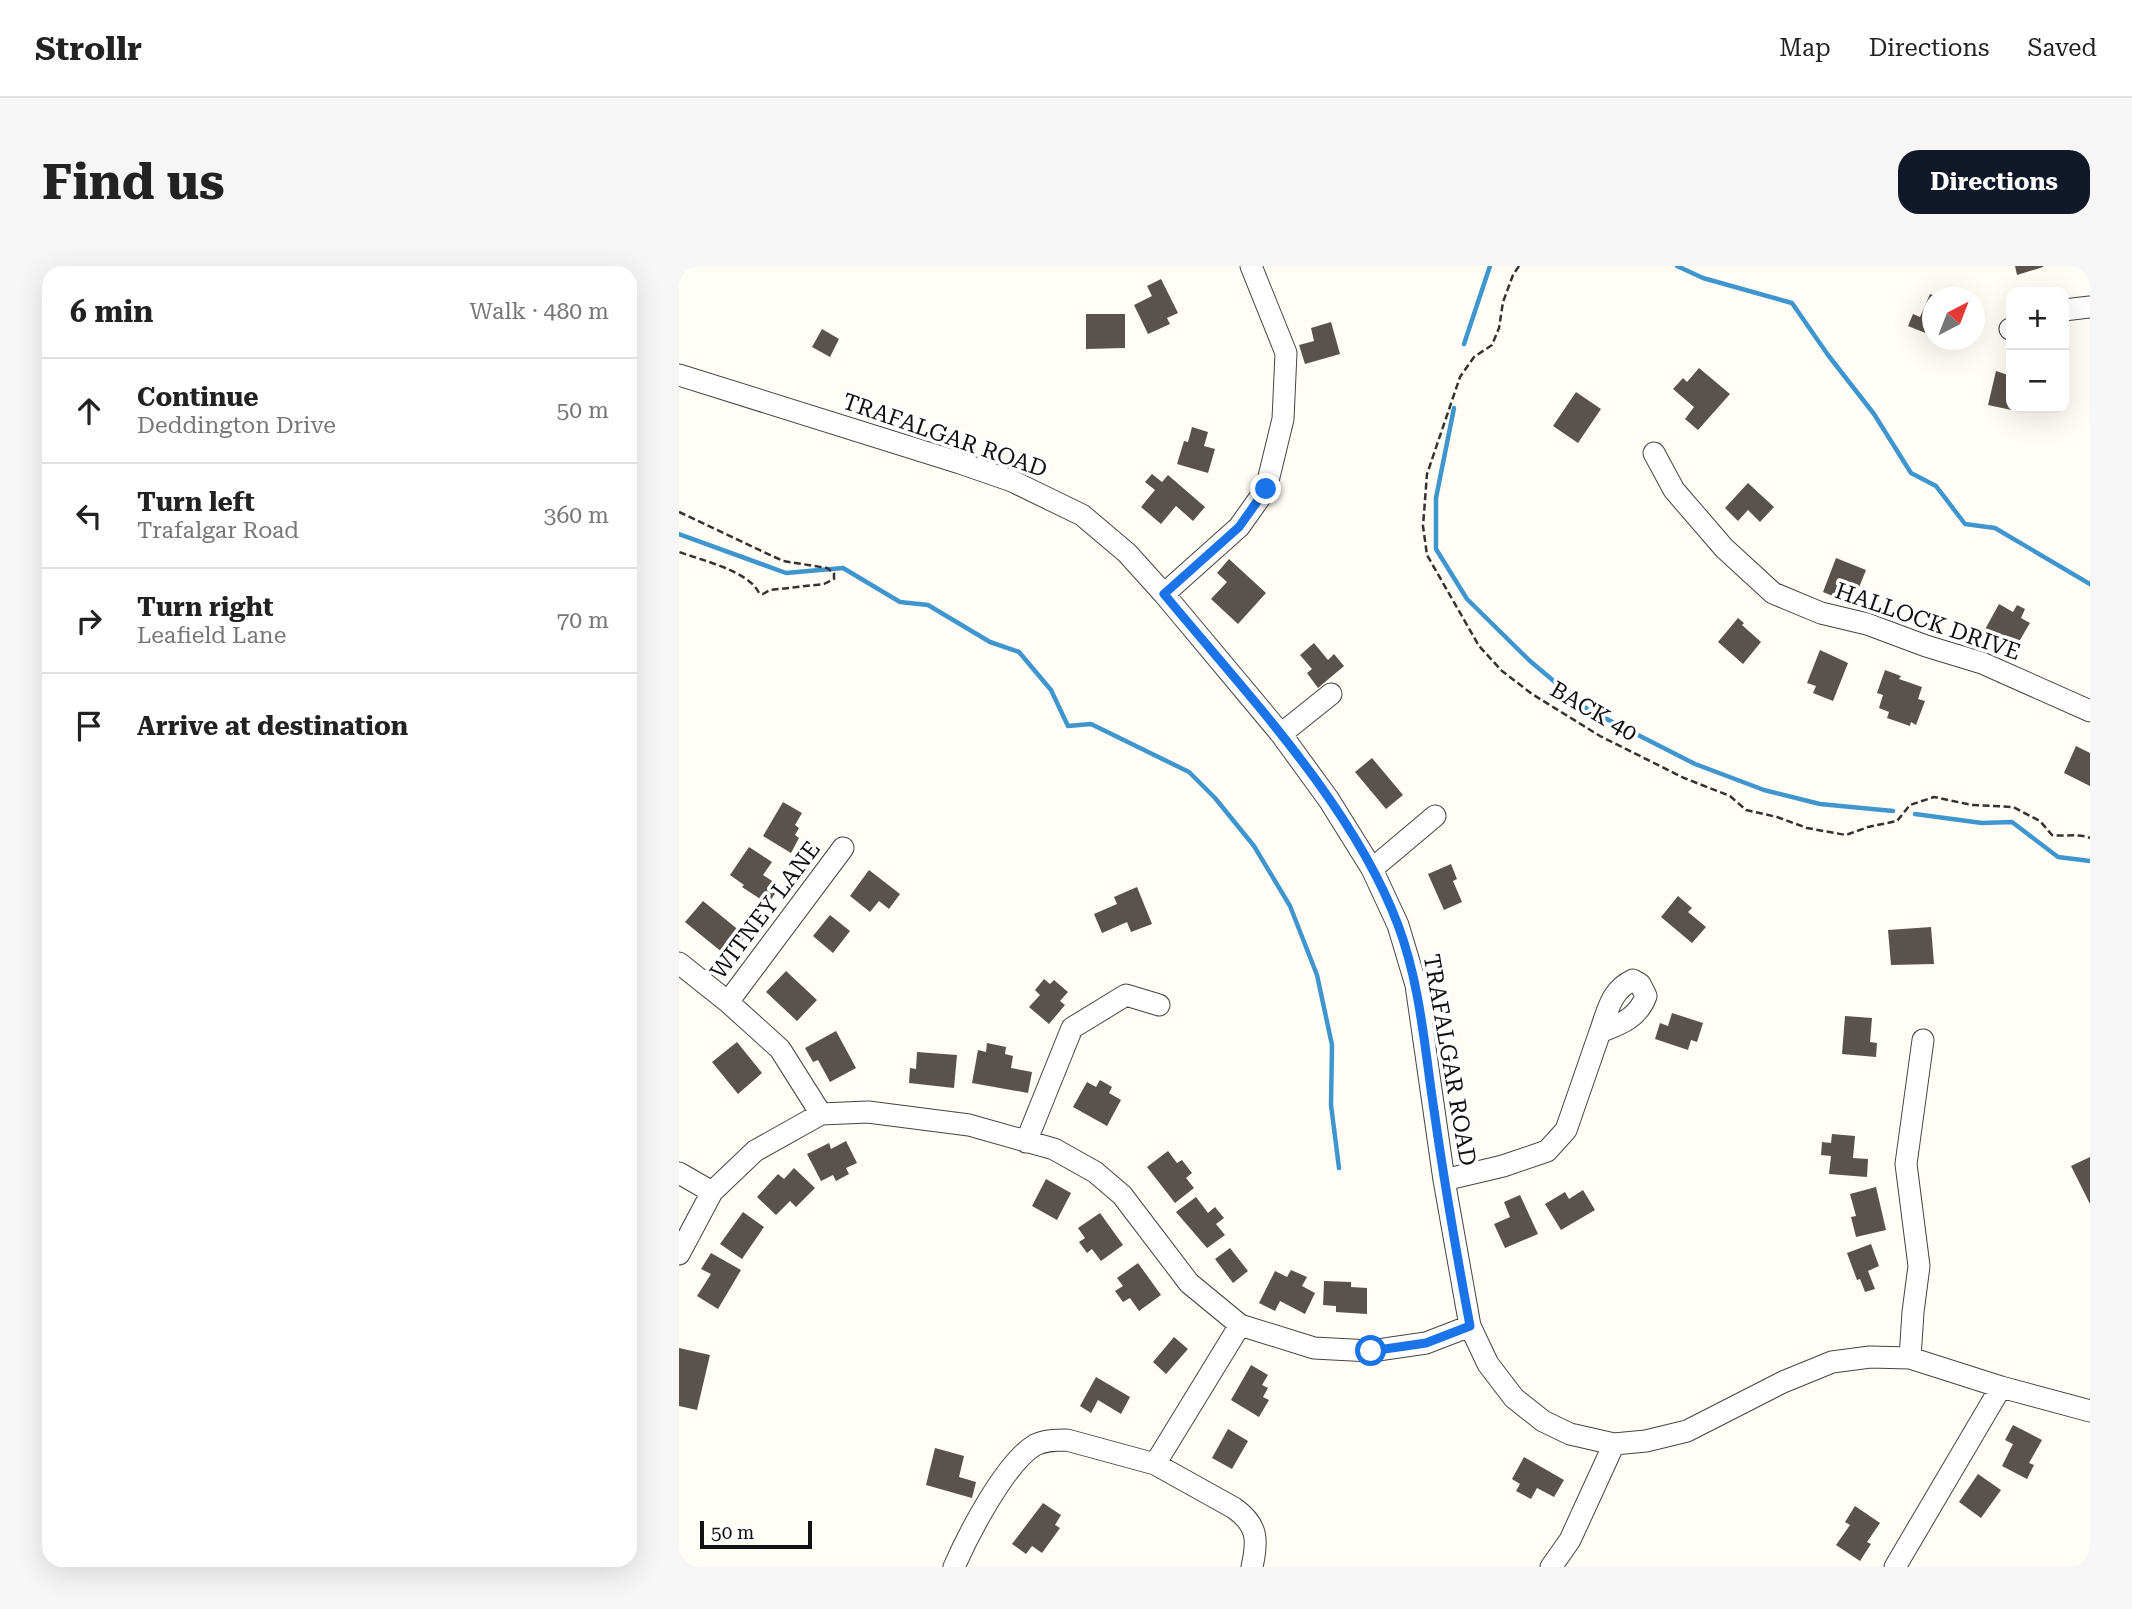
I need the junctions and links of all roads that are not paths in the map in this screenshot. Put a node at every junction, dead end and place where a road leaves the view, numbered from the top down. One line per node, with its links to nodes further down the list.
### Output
1 (1251, 266): 6 (street)
2 (2090, 307): 3 (street)
3 (2069, 309)
4 (679, 375): 6 (street, TRAFALGAR ROAD)
5 (1654, 453): 8 (street, HALLOCK DRIVE)
6 (1164, 594): 9 (street, TRAFALGAR ROAD)
7 (1331, 694): 9 (street)
8 (2090, 711)
9 (1280, 734): 12 (street, TRAFALGAR ROAD)
10 (1435, 816): 12 (street)
11 (843, 848): 14 (street, WITNEY LANE)
12 (1372, 869): 21 (street, TRAFALGAR ROAD)
13 (679, 963): 14 (street)
14 (728, 1002): 18 (street)
15 (1159, 1005): 19 (street)
16 (1600, 1032): 21 (street)
17 (1923, 1040): 26 (street)
18 (821, 1114): 19 (street); 22 (street)
19 (1026, 1142): 24 (street)
20 (679, 1173): 22 (street)
21 (1444, 1180): 25 (street, TRAFALGAR ROAD)
22 (712, 1192): 23 (street)
23 (679, 1254)
24 (1240, 1325): 25 (street); 30 (street)
25 (1470, 1326): 29 (street, TRAFALGAR ROAD)
26 (1910, 1358): 27 (street, TRAFALGAR ROAD); 29 (street, TRAFALGAR ROAD)
27 (2001, 1387): 28 (street, TRAFALGAR ROAD); 34 (street)
28 (2090, 1411)
29 (1614, 1444): 33 (street)
30 (1154, 1465): 31 (street); 32 (street)
31 (954, 1567)
32 (1252, 1567)
33 (1551, 1567)
34 (1895, 1567)

